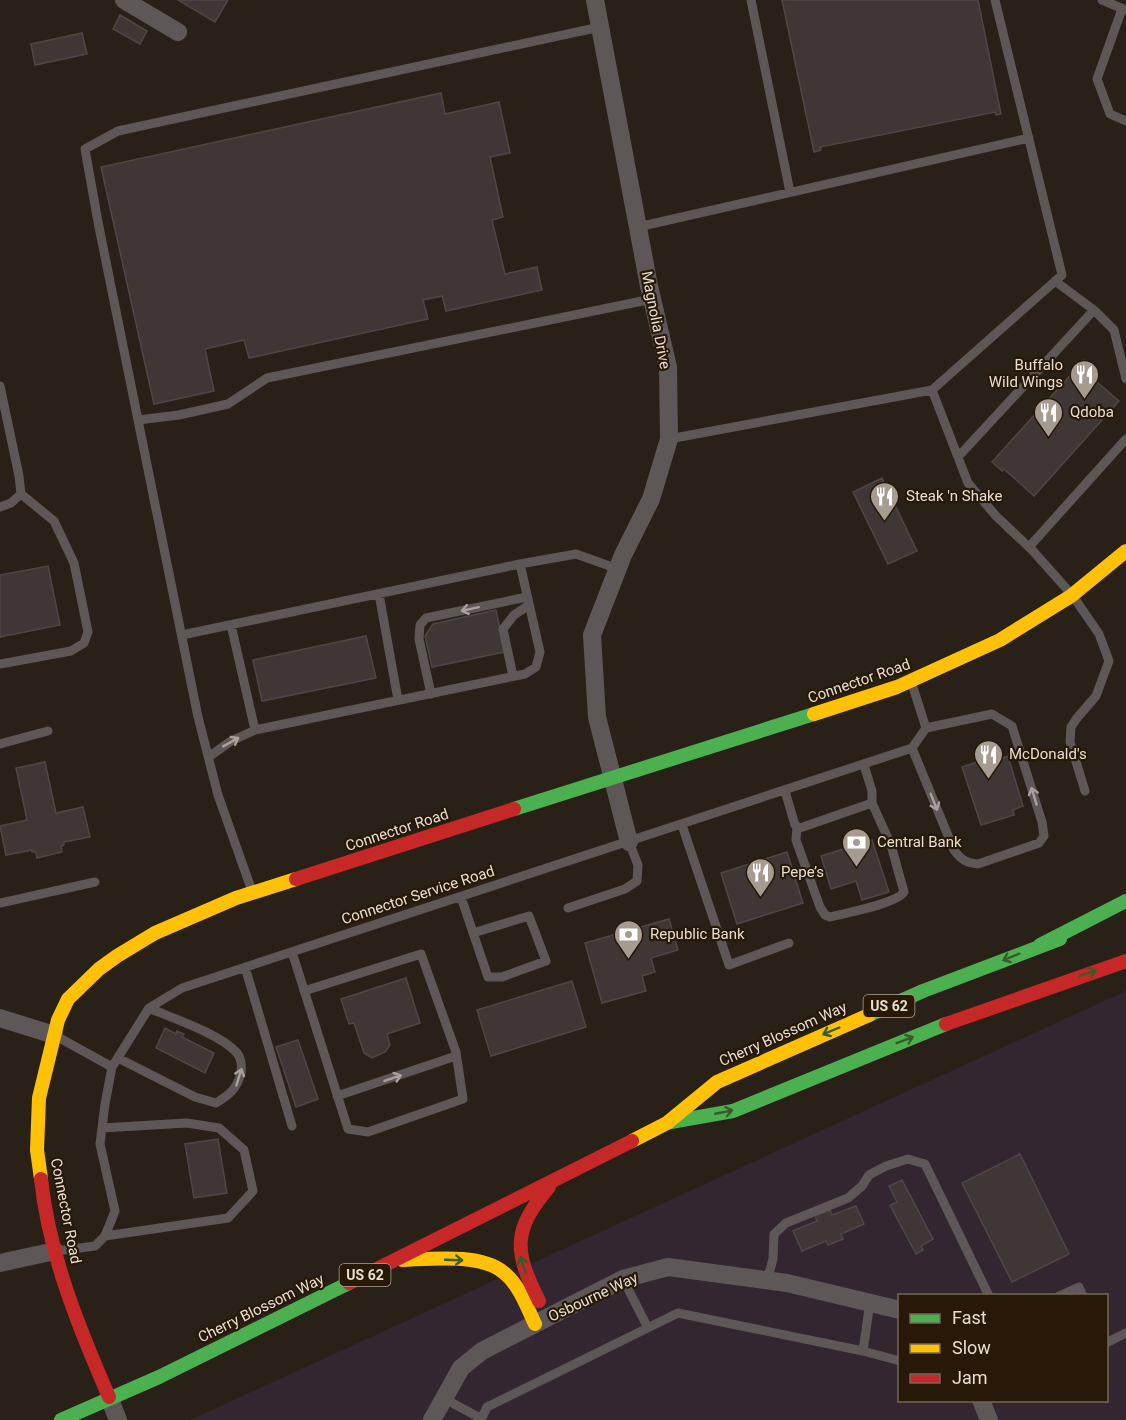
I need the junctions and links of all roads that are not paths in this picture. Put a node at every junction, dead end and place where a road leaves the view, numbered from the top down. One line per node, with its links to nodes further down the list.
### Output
1 (124, 0): 8 (street)
2 (595, 0): 7 (street, Magnolia Drive)
3 (751, 0): 11 (lane)
4 (995, 0): 10 (lane)
5 (1102, 0): 6 (lane)
6 (1124, 9): 9 (lane)
7 (600, 27): 12 (street, Magnolia Drive); 19 (lane)
8 (178, 32)
9 (1125, 117)
10 (1029, 138): 11 (lane); 13 (lane)
11 (790, 192): 12 (lane)
12 (638, 226): 14 (street, Magnolia Drive)
13 (1055, 281): 15 (lane); 18 (lane)
14 (652, 299): 19 (lane); 20 (street, Magnolia Drive)
15 (1094, 310): 16 (lane); 22 (lane)
16 (1126, 379)
17 (0, 386): 23 (lane)
18 (932, 390): 20 (lane); 22 (lane)
19 (138, 420): 33 (lane)
20 (669, 439): 28 (street, Magnolia Drive)
21 (1126, 439): 25 (lane)
22 (958, 457): 25 (lane)
23 (21, 494): 24 (lane); 34 (lane)
24 (0, 507)
25 (1029, 547): 30 (lane)
26 (1126, 551): 30 (main road, Connector Road)
27 (520, 564): 28 (lane); 29 (lane); 31 (lane)
28 (618, 569): 46 (street, Magnolia Drive)
29 (379, 594): 32 (lane); 38 (lane)
30 (1073, 596): 36 (main road, Connector Road); 48 (lane)
31 (528, 601): 35 (lane); 35 (lane); 37 (lane, one-way to 37)
32 (231, 625): 33 (lane); 40 (lane)
33 (182, 635): 44 (lane)
34 (0, 664)
35 (513, 676): 37 (lane)
36 (911, 681): 39 (lane); 46 (main road, Connector Road)
37 (431, 694): 38 (lane)
38 (398, 700): 40 (lane)
39 (926, 728): 43 (lane); 43 (lane, one-way to 39)
40 (255, 730): 44 (lane, one-way to 40)
41 (48, 731): 42 (lane)
42 (0, 744)
43 (912, 748): 45 (lane, Connector Service Road)
44 (210, 756): 54 (lane)
45 (864, 765): 47 (lane, Connector Service Road); 49 (lane)
46 (613, 778): 52 (street, Magnolia Drive); 54 (main road, Connector Road)
47 (785, 791): 50 (lane, Connector Service Road); 51 (lane)
48 (1085, 791)
49 (872, 803): 51 (lane); 51 (lane)
50 (682, 825): 52 (lane, Connector Service Road); 61 (lane)
51 (797, 826)
52 (629, 842): 55 (lane, Connector Service Road); 58 (lane)
53 (95, 882): 57 (lane)
54 (253, 893): 69 (main road, Connector Road)
55 (461, 897): 60 (lane); 63 (lane, Connector Service Road)
56 (1126, 901): 62 (main road)
57 (0, 903)
58 (568, 908)
59 (1126, 917): 62 (main road, Cherry Blossom Way / US 62)
60 (473, 933): 60 (lane)
61 (789, 944)
62 (1040, 945): 74 (main road, Cherry Blossom Way / US 62, one-way to 74)
63 (292, 952): 65 (lane, Connector Service Road); 66 (lane)
64 (1126, 961): 74 (main road, Cherry Blossom Way / US 62, one-way to 64)
65 (245, 967): 67 (lane, Connector Service Road); 75 (lane)
66 (304, 991): 70 (lane); 73 (lane)
67 (149, 1008): 71 (lane, Connector Service Road); 71 (lane, one-way to 67)
68 (0, 1018): 69 (street)
69 (54, 1035): 72 (lane); 79 (main road, Connector Road)
70 (456, 1056): 73 (lane, one-way to 70); 73 (lane)
71 (118, 1058): 72 (lane, Connector Service Road)
72 (112, 1067): 76 (lane, Connector Service Road)
73 (338, 1096)
74 (667, 1123): 77 (main road, Cherry Blossom Way / US 62)
75 (292, 1126)
76 (102, 1128): 78 (lane, Connector Service Road); 78 (lane)
77 (554, 1180): 80 (main road, Cherry Blossom Way / US 62); 89 (main road, one-way to 77)
78 (105, 1236): 79 (lane)
79 (55, 1251): 81 (street); 95 (main road, Connector Road)
80 (395, 1260): 89 (main road, one-way to 89); 95 (main road, Cherry Blossom Way / US 62)
81 (0, 1263)
82 (623, 1280): 83 (street, Osbourne Way); 89 (street, Osbourne Way); 90 (lane)
83 (767, 1281): 84 (lane); 87 (street, Osbourne Way)
84 (988, 1294)
85 (1063, 1294): 86 (lane)
86 (1082, 1294)
87 (870, 1302): 88 (street, Osbourne Way); 93 (lane)
88 (898, 1309)
89 (541, 1321): 96 (street, Osbourne Way)
90 (648, 1328): 93 (lane); 101 (lane)
91 (1126, 1333): 92 (lane)
92 (1108, 1342)
93 (863, 1351): 94 (lane)
94 (898, 1360)
95 (109, 1398): 98 (main road, Cherry Blossom Way / US 62); 99 (street)
96 (443, 1398): 100 (street, Osbourne Way); 101 (lane)
97 (981, 1402): 102 (street)
98 (61, 1420)
99 (118, 1420)
100 (432, 1420)
101 (481, 1420)
102 (989, 1420)

